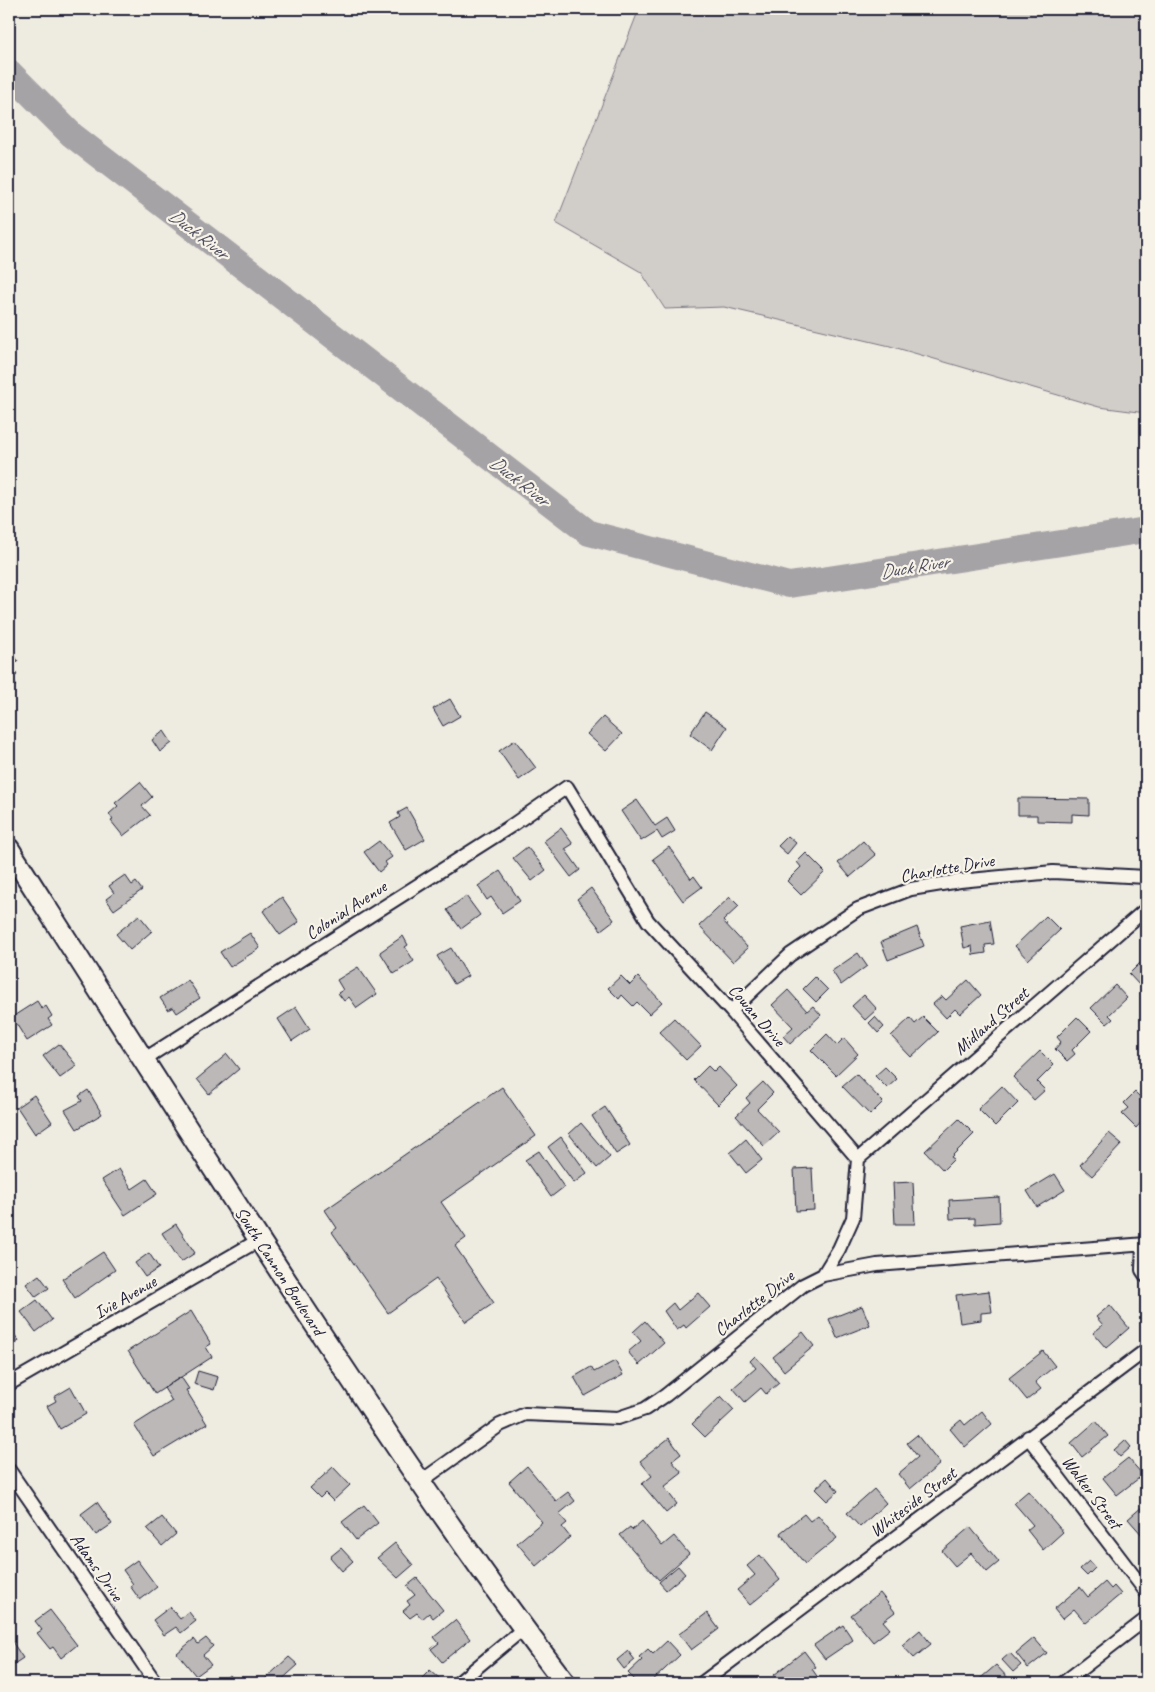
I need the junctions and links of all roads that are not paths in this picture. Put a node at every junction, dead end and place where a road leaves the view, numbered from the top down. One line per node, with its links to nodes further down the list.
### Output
1 (567, 787): 5 (street, Cowan Drive); 6 (street, Colonial Avenue)
2 (9, 848): 6 (highway, South Cannon Boulevard)
3 (1146, 877): 5 (street, Charlotte Drive)
4 (1146, 909): 7 (street, Midland Street)
5 (732, 1011): 7 (street, Cowan Drive)
6 (143, 1060): 8 (highway, South Cannon Boulevard)
7 (858, 1160): 10 (street)
8 (259, 1240): 13 (street, Ivie Avenue); 16 (highway, South Cannon Boulevard)
9 (1145, 1244): 10 (street, Charlotte Drive); 11 (street)
10 (823, 1275): 16 (street, Charlotte Drive)
11 (1146, 1276)
12 (1146, 1350): 14 (street, Whiteside Street)
13 (9, 1384)
14 (1028, 1436): 17 (street, Walker Street); 23 (street, Whiteside Street)
15 (9, 1470): 20 (street, Adams Drive)
16 (420, 1482): 19 (highway, South Cannon Boulevard)
17 (1146, 1592)
18 (1146, 1619): 24 (street)
19 (523, 1629): 21 (street); 22 (highway, South Cannon Boulevard)
20 (156, 1683)
21 (458, 1683)
22 (565, 1683)
23 (702, 1683)
24 (1063, 1683)

